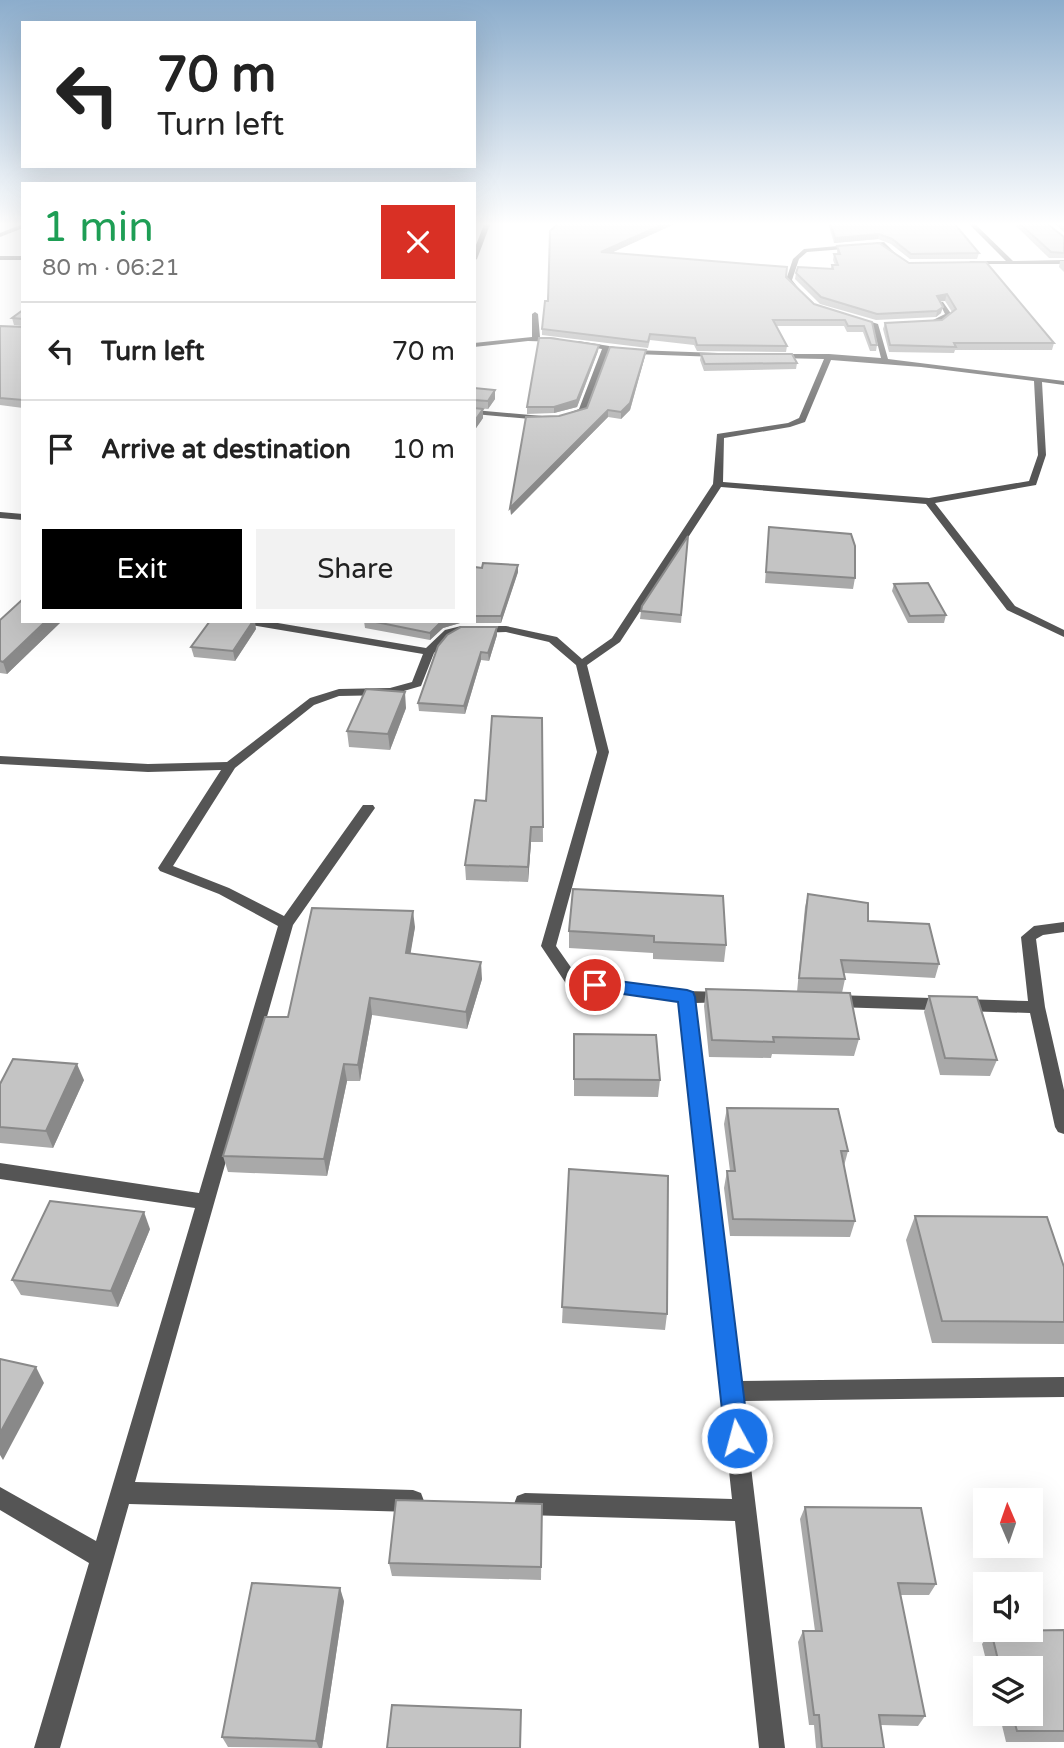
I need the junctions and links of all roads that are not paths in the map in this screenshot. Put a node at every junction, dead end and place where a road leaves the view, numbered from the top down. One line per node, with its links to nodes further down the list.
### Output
1 (941, 303): 4 (street)
2 (535, 314): 7 (street)
3 (852, 318): 6 (street)
4 (926, 322)
5 (888, 325): 6 (street)
6 (876, 326): 13 (street)
7 (536, 339): 8 (street); 9 (street)
8 (476, 345)
9 (606, 347): 10 (street); 16 (street)
10 (722, 355)
11 (762, 356): 12 (street)
12 (829, 356): 13 (street); 17 (street)
13 (885, 361): 14 (street)
14 (1038, 379): 15 (street); 18 (street)
15 (1064, 383)
16 (476, 412)
17 (718, 484): 18 (street); 24 (street)
18 (929, 501): 22 (street)
19 (0, 515): 20 (street)
20 (21, 517)
21 (257, 623): 23 (street)
22 (1064, 634)
23 (429, 652): 24 (street); 26 (street)
24 (581, 664): 30 (street)
25 (0, 760): 26 (street)
26 (230, 766): 28 (street)
27 (368, 808): 28 (street)
28 (285, 924): 36 (street)
29 (1064, 927): 33 (street)
30 (687, 997): 31 (street); 38 (street)
31 (740, 999)
32 (821, 1001): 33 (street)
33 (1037, 1007): 34 (street)
34 (1064, 1127)
35 (0, 1171): 36 (street)
36 (203, 1201): 39 (street)
37 (1064, 1387): 38 (street)
38 (731, 1391): 43 (street)
39 (121, 1493): 41 (street); 44 (street)
40 (0, 1498): 44 (street)
41 (440, 1502)
42 (509, 1504): 43 (street)
43 (745, 1510): 46 (street)
44 (103, 1558): 45 (street)
45 (47, 1748)
46 (772, 1748)

